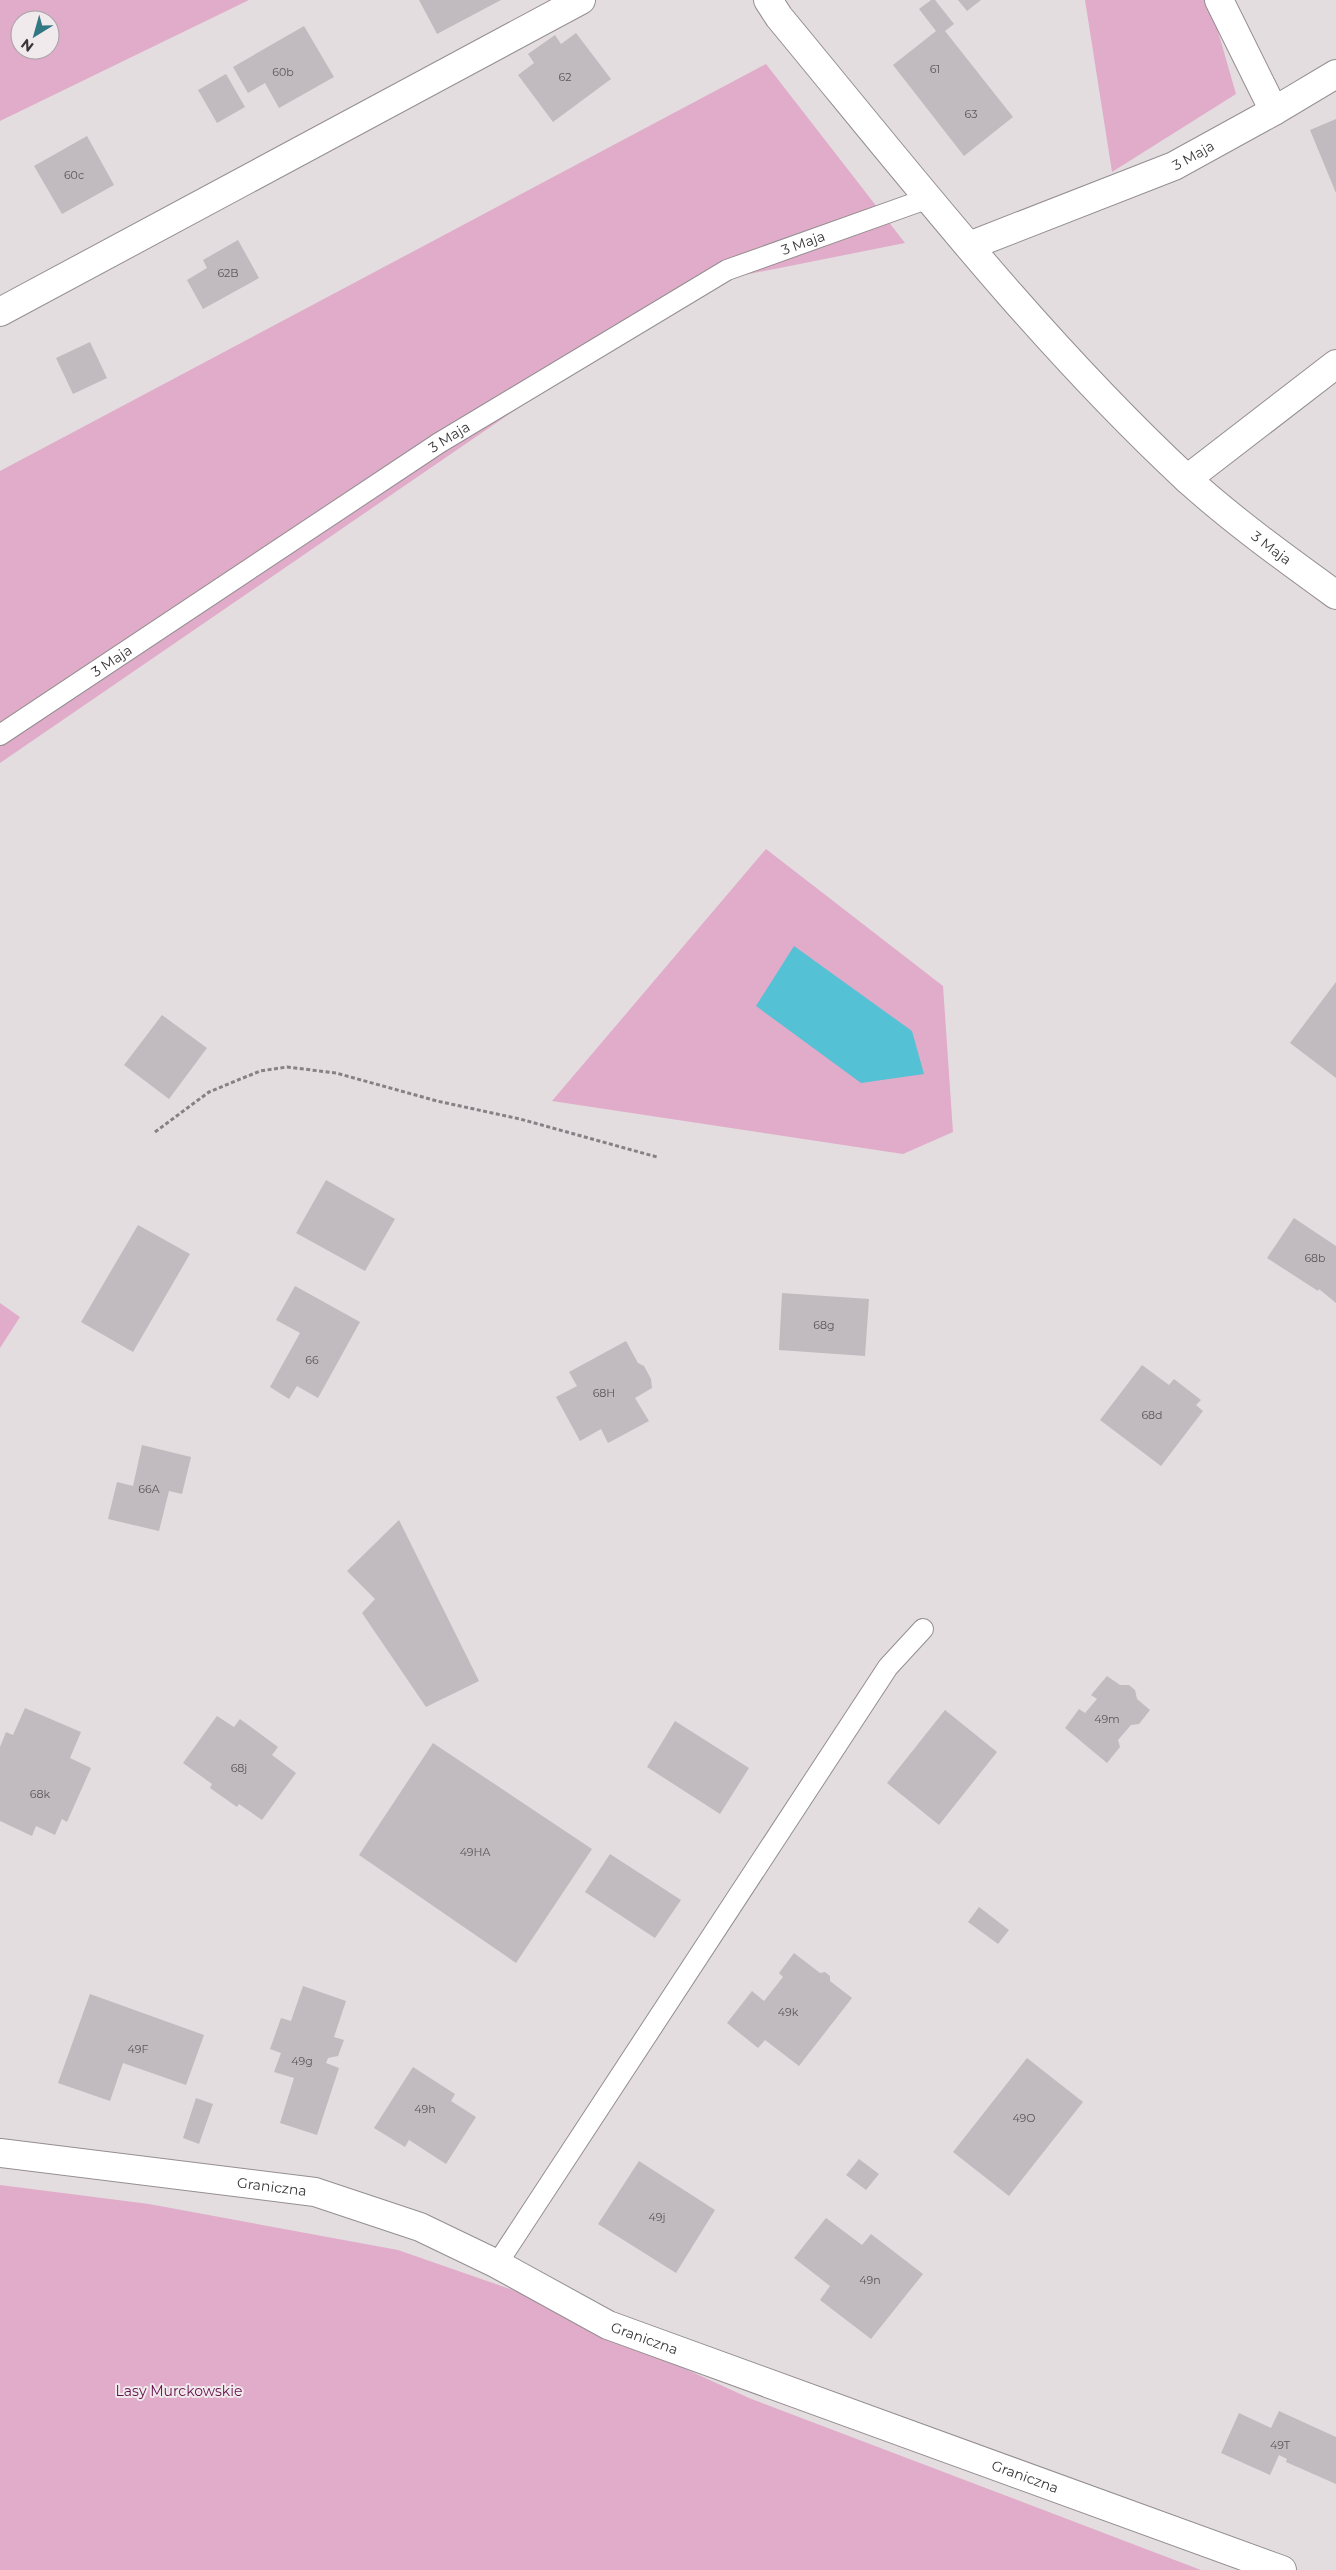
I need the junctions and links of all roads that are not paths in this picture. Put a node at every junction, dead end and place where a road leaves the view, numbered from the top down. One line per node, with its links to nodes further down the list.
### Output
1 (581, 0): 8 (street)
2 (768, 0): 6 (street, 3 Maja)
3 (1219, 0): 5 (street)
4 (1336, 74): 5 (street, 3 Maja)
5 (1274, 111): 7 (street, 3 Maja)
6 (929, 198): 7 (street, 3 Maja); 12 (lane, 3 Maja)
7 (969, 246): 10 (street, 3 Maja)
8 (0, 312)
9 (1336, 364): 10 (street)
10 (1187, 479): 11 (street, 3 Maja)
11 (1336, 595)
12 (0, 735)
13 (923, 1629): 15 (lane)
14 (0, 2153): 15 (street, Graniczna)
15 (497, 2264): 16 (street, Graniczna)
16 (1282, 2570)

